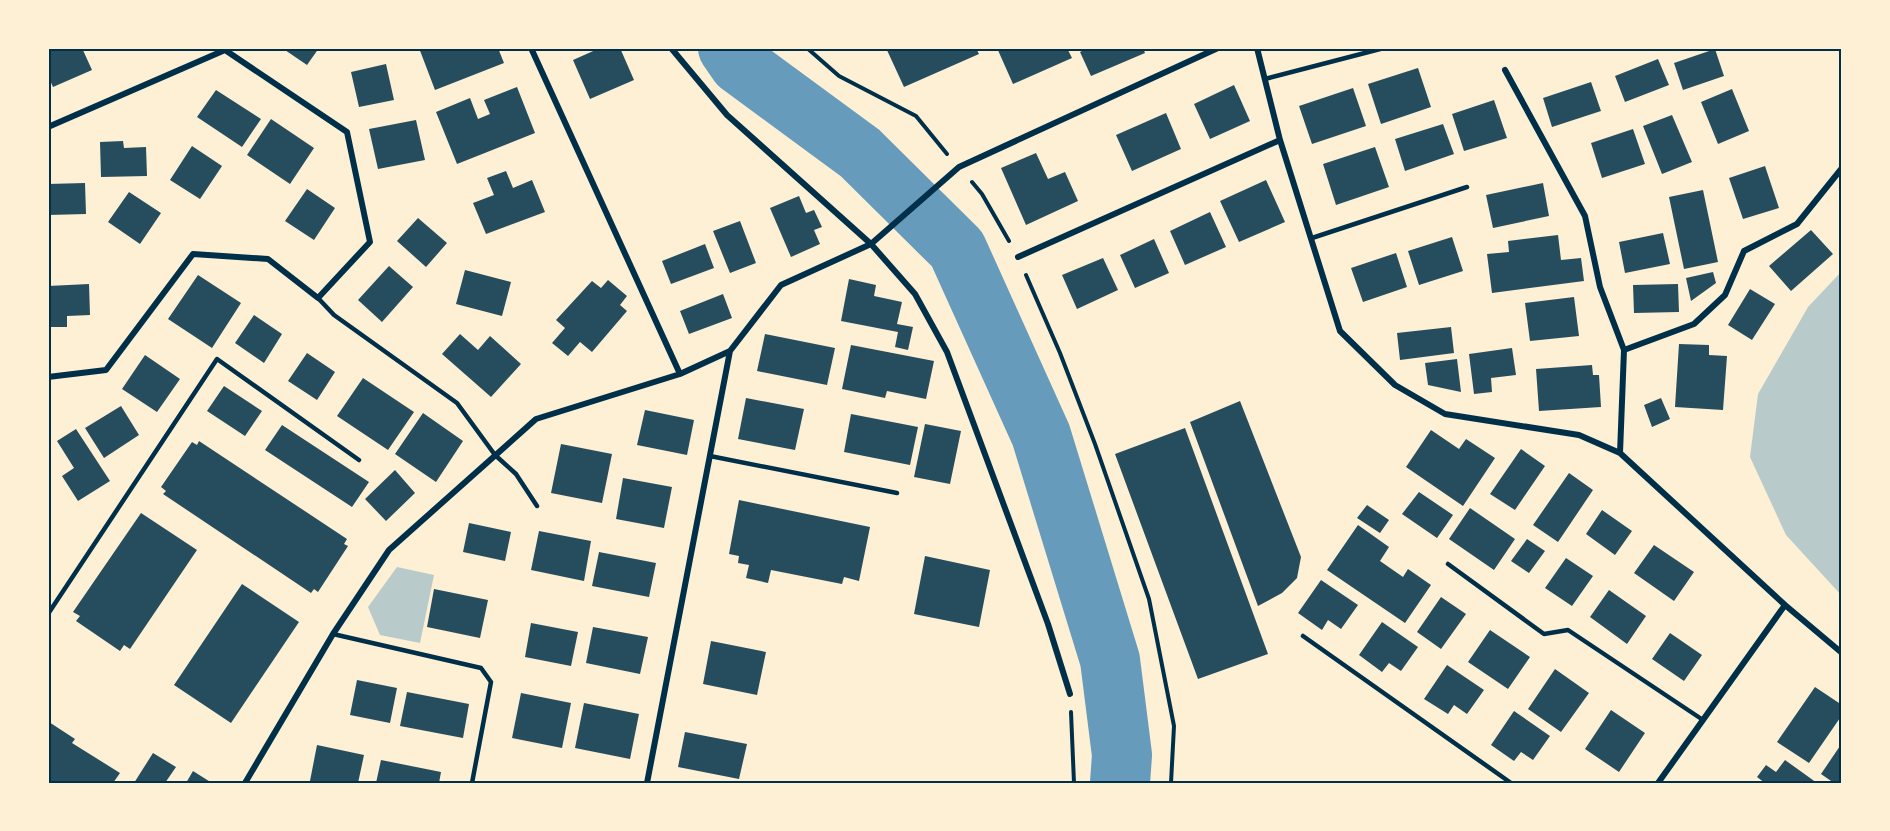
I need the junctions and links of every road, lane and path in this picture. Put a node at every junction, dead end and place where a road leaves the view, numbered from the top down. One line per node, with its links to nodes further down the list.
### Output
1 (531, 48): 20 (street)
2 (671, 48): 15 (street)
3 (807, 48): 11 (path)
4 (1218, 48): 11 (street)
5 (1257, 48): 8 (street)
6 (1384, 48): 8 (lane)
7 (1505, 70): 18 (street)
8 (1265, 79): 10 (street)
9 (48, 127): 17 (street)
10 (1281, 140): 14 (street); 16 (street)
11 (959, 167): 15 (street); 16 (path)
12 (1842, 168): 18 (street)
13 (1467, 188): 14 (lane)
14 (1312, 238): 22 (street)
15 (871, 244): 19 (street); 34 (street)
16 (1018, 257): 40 (path)
17 (318, 298): 21 (street); 23 (lane)
18 (1624, 350): 22 (street)
19 (730, 351): 20 (street); 24 (street)
20 (680, 374): 23 (street)
21 (48, 377)
22 (1620, 453): 29 (street)
23 (495, 455): 27 (lane); 31 (street)
24 (710, 456): 26 (lane); 38 (street)
25 (359, 460): 30 (lane)
26 (897, 493)
27 (537, 506)
28 (1448, 564): 35 (lane)
29 (1785, 605): 33 (street); 35 (street)
30 (48, 614)
31 (333, 634): 36 (street); 37 (lane)
32 (1303, 636): 41 (lane)
33 (1842, 653)
34 (1070, 694): 39 (path)
35 (1703, 720): 42 (street)
36 (245, 783)
37 (472, 783)
38 (647, 783)
39 (1074, 783)
40 (1171, 783)
41 (1511, 783)
42 (1658, 783)

